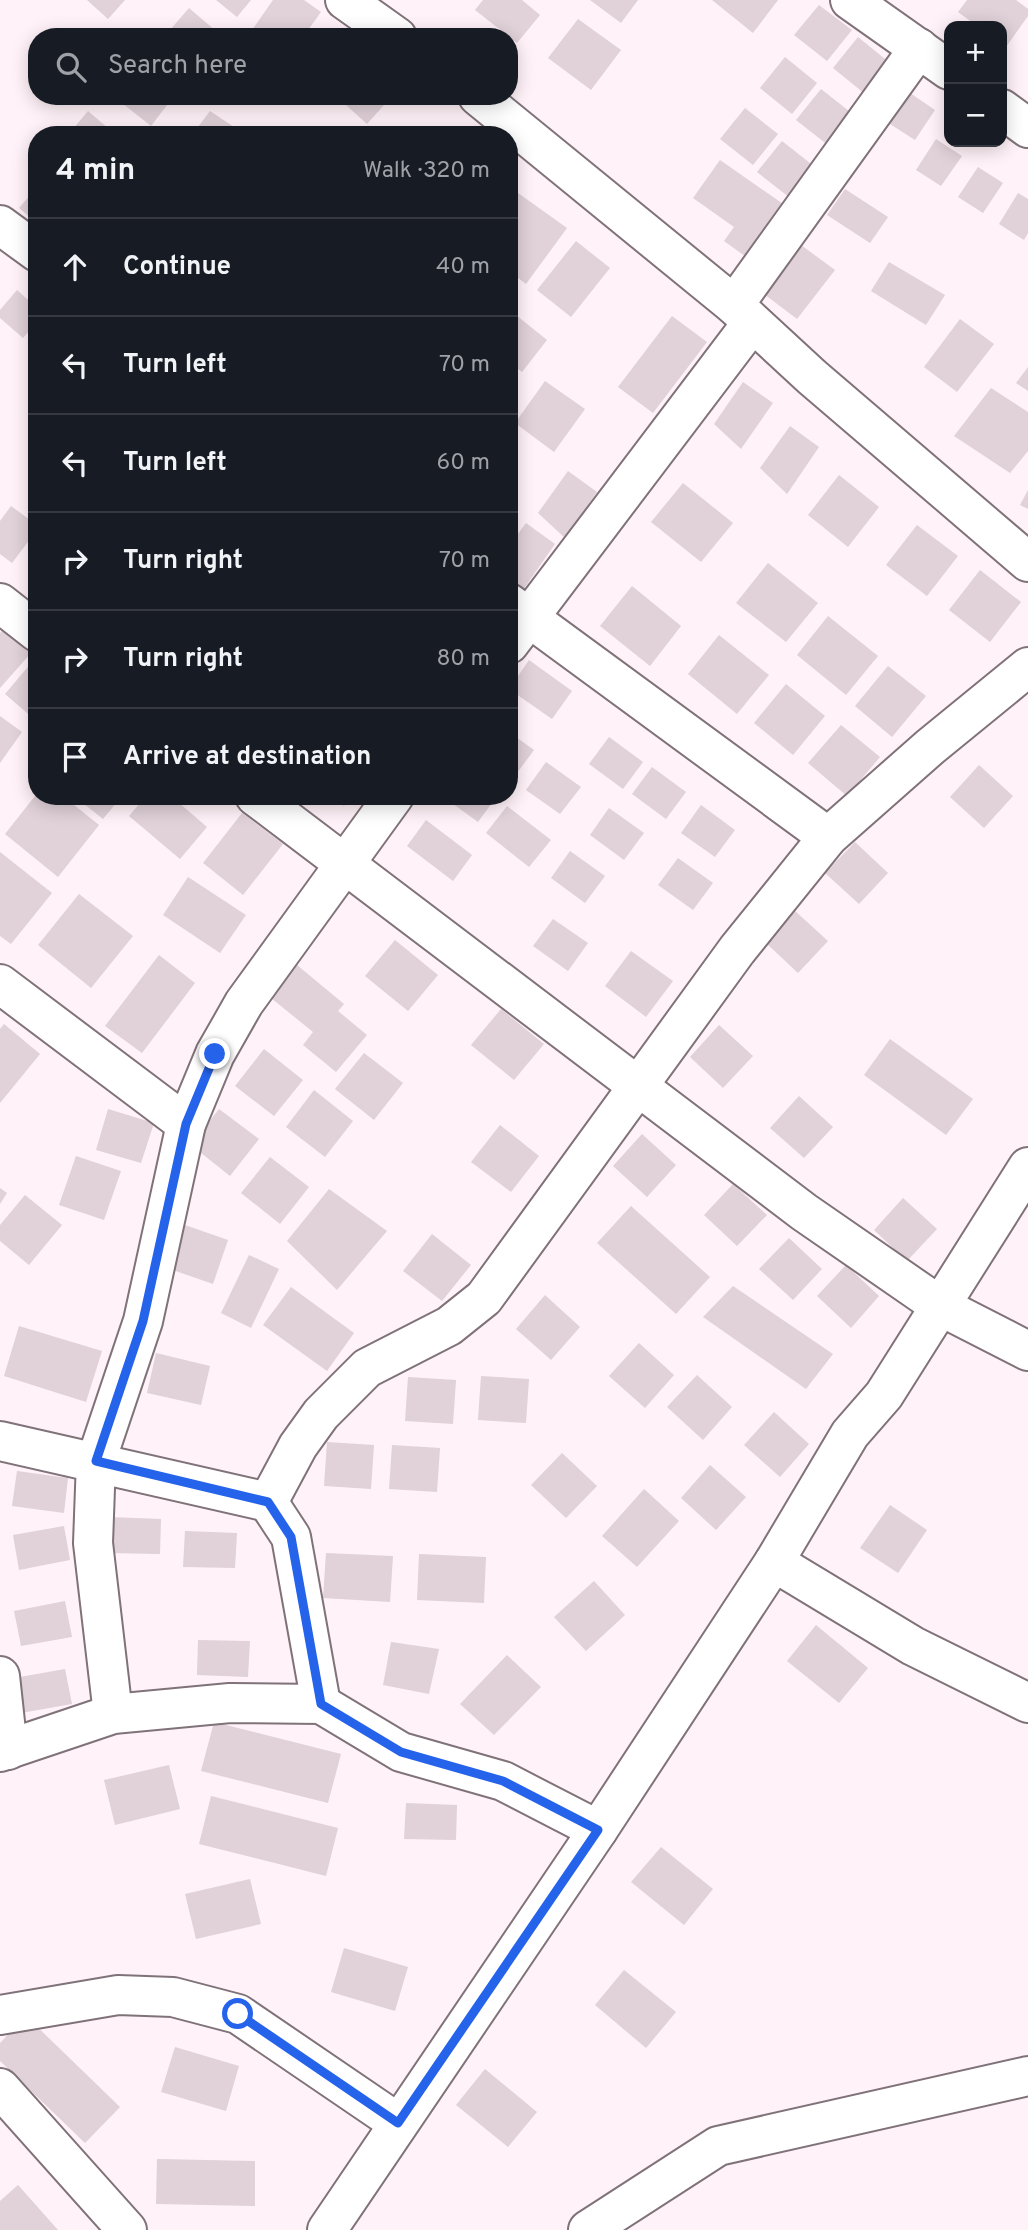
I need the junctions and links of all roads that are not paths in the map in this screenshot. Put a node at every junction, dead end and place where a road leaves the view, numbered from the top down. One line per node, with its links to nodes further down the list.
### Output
1 (850, 0): 2 (street)
2 (934, 59): 10 (street)
3 (489, 105): 5 (street)
4 (1007, 113): 6 (street)
5 (514, 126)
6 (1028, 128)
7 (518, 129): 10 (street)
8 (0, 225): 9 (street)
9 (28, 245)
10 (743, 314): 11 (street); 13 (street)
11 (1028, 562)
12 (0, 603): 15 (street)
13 (518, 618)
14 (518, 622): 19 (street)
15 (28, 625)
16 (1028, 667): 19 (street)
17 (268, 805): 20 (street)
18 (388, 805): 20 (street)
19 (828, 836): 22 (street)
20 (346, 863): 22 (street); 23 (street)
21 (0, 984): 23 (street)
22 (639, 1085): 25 (street); 29 (street)
23 (186, 1124): 28 (street)
24 (1028, 1167): 25 (street)
25 (940, 1306): 26 (street); 30 (street)
26 (1028, 1351)
27 (0, 1441): 28 (street)
28 (96, 1461): 29 (street); 34 (street)
29 (268, 1502): 33 (street)
30 (774, 1562): 32 (street); 36 (street)
31 (0, 1676): 35 (street)
32 (1028, 1703)
33 (321, 1704): 34 (street); 36 (street)
34 (113, 1714): 35 (street)
35 (4, 1751)
36 (598, 1830): 40 (street)
37 (0, 2014): 40 (street)
38 (1028, 2076): 43 (street)
39 (0, 2088): 41 (street)
40 (398, 2123): 42 (street)
41 (127, 2230)
42 (327, 2230)
43 (588, 2230)

